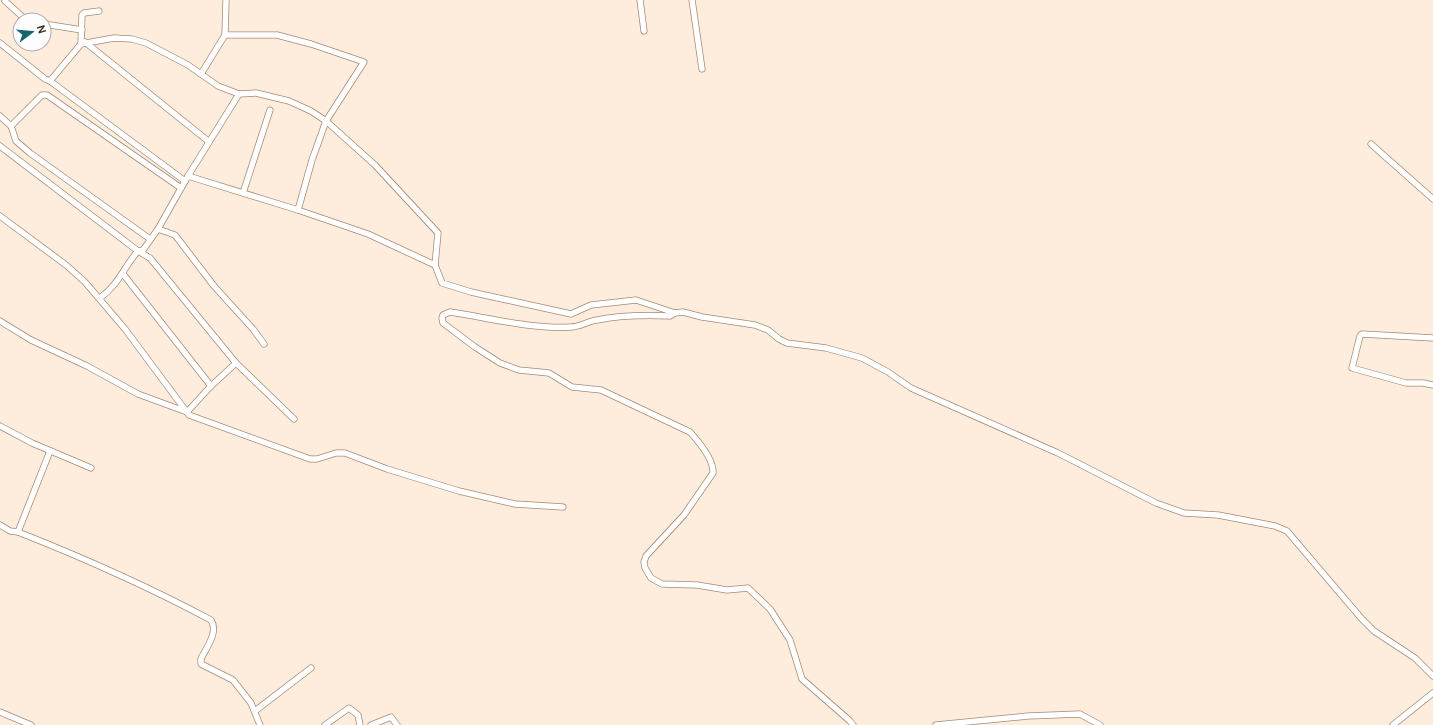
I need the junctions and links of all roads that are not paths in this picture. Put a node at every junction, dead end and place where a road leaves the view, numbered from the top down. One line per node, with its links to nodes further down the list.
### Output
1 (226, 0): 10 (street)
2 (640, 0): 9 (street)
3 (692, 0): 13 (street)
4 (5, 1): 6 (street)
5 (99, 11): 8 (street)
6 (17, 12)
7 (52, 25): 8 (street)
8 (82, 30): 12 (street)
9 (644, 31)
10 (225, 35): 14 (street); 19 (street)
11 (0, 42): 15 (street)
12 (82, 44): 14 (street); 15 (street); 21 (street)
13 (702, 69)
14 (201, 74): 16 (street)
15 (50, 81): 24 (street)
16 (239, 94): 19 (street); 21 (street)
17 (270, 110): 26 (street)
18 (0, 116): 20 (street)
19 (326, 121): 28 (street); 33 (street)
20 (11, 126): 25 (street); 31 (street)
21 (208, 141): 24 (street)
22 (1371, 144): 27 (street)
23 (0, 146): 32 (street)
24 (187, 178): 25 (street); 26 (street)
25 (181, 188): 30 (street)
26 (243, 193): 28 (street)
27 (1433, 199)
28 (298, 210): 33 (street)
29 (0, 216): 35 (street)
30 (158, 229): 31 (street); 39 (street)
31 (150, 239): 32 (street)
32 (138, 251): 34 (street); 40 (street)
33 (435, 265): 36 (street)
34 (123, 274): 35 (street); 42 (street)
35 (100, 298): 43 (street)
36 (675, 313): 52 (street); 62 (street)
37 (0, 321): 43 (street)
38 (1433, 338): 41 (street)
39 (264, 344)
40 (236, 364): 42 (street); 44 (street)
41 (1433, 385)
42 (211, 386): 43 (street)
43 (187, 412): 48 (street)
44 (294, 418)
45 (0, 426): 46 (street)
46 (50, 451): 47 (street); 50 (street)
47 (91, 468)
48 (563, 507)
49 (0, 525): 50 (street)
50 (18, 532): 54 (street)
51 (311, 668): 54 (street)
52 (1433, 676)
53 (1433, 694): 65 (street)
54 (255, 711): 57 (street)
55 (0, 712): 56 (street)
56 (31, 725)
57 (260, 725)
58 (325, 725): 59 (street)
59 (360, 725)
60 (371, 725): 61 (street)
61 (397, 725)
62 (853, 725)
63 (936, 725): 64 (street)
64 (1100, 725)
65 (1393, 725)

